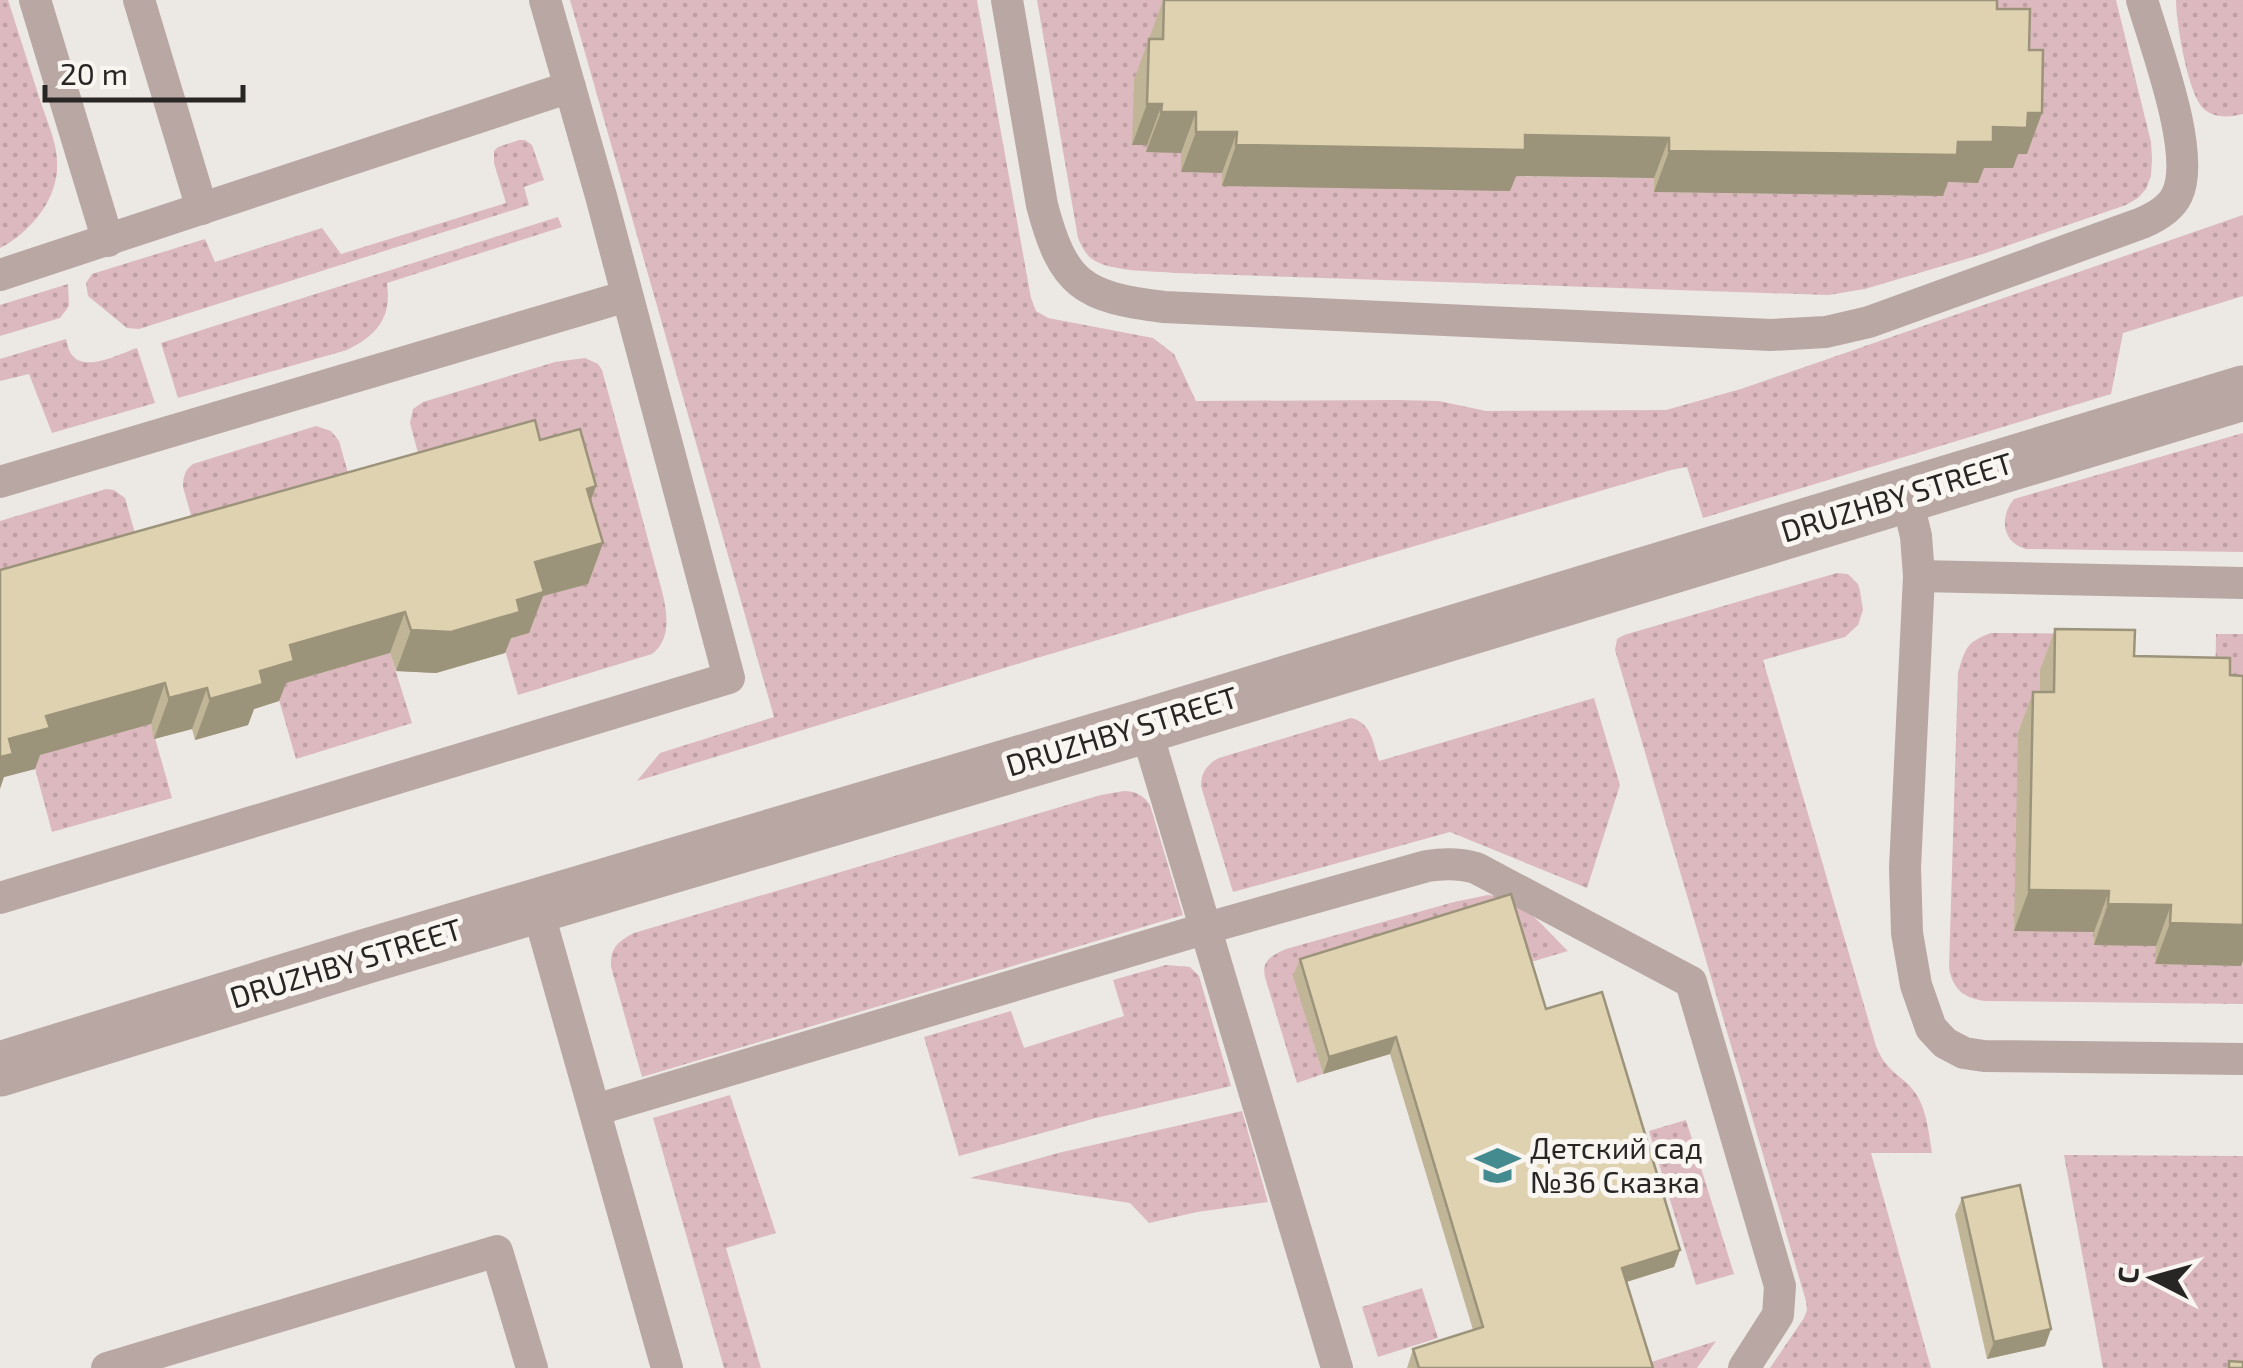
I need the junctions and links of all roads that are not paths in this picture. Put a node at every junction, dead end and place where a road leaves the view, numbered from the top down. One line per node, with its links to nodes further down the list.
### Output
1 (35, 0): 8 (lane)
2 (140, 0): 7 (lane)
3 (545, 0): 6 (lane)
4 (1007, 0): 5 (lane)
5 (2142, 0)
6 (570, 88): 7 (lane); 10 (lane)
7 (202, 209): 8 (lane)
8 (108, 241): 9 (lane)
9 (0, 274)
10 (628, 296): 12 (lane); 17 (lane)
11 (2243, 393): 13 (street, DRUZHBY STREET)
12 (0, 482)
13 (1906, 496): 14 (lane); 16 (street, DRUZHBY STREET)
14 (1919, 576): 15 (lane); 20 (lane)
15 (2243, 583)
16 (1145, 726): 18 (street, DRUZHBY STREET); 19 (lane)
17 (0, 898)
18 (537, 907): 21 (street, DRUZHBY STREET); 22 (lane)
19 (1207, 928): 22 (lane); 26 (lane); 27 (lane)
20 (2243, 1059)
21 (0, 1069)
22 (595, 1110): 25 (lane)
23 (107, 1368): 24 (lane)
24 (532, 1368)
25 (667, 1368)
26 (1337, 1368)
27 (1744, 1368)

